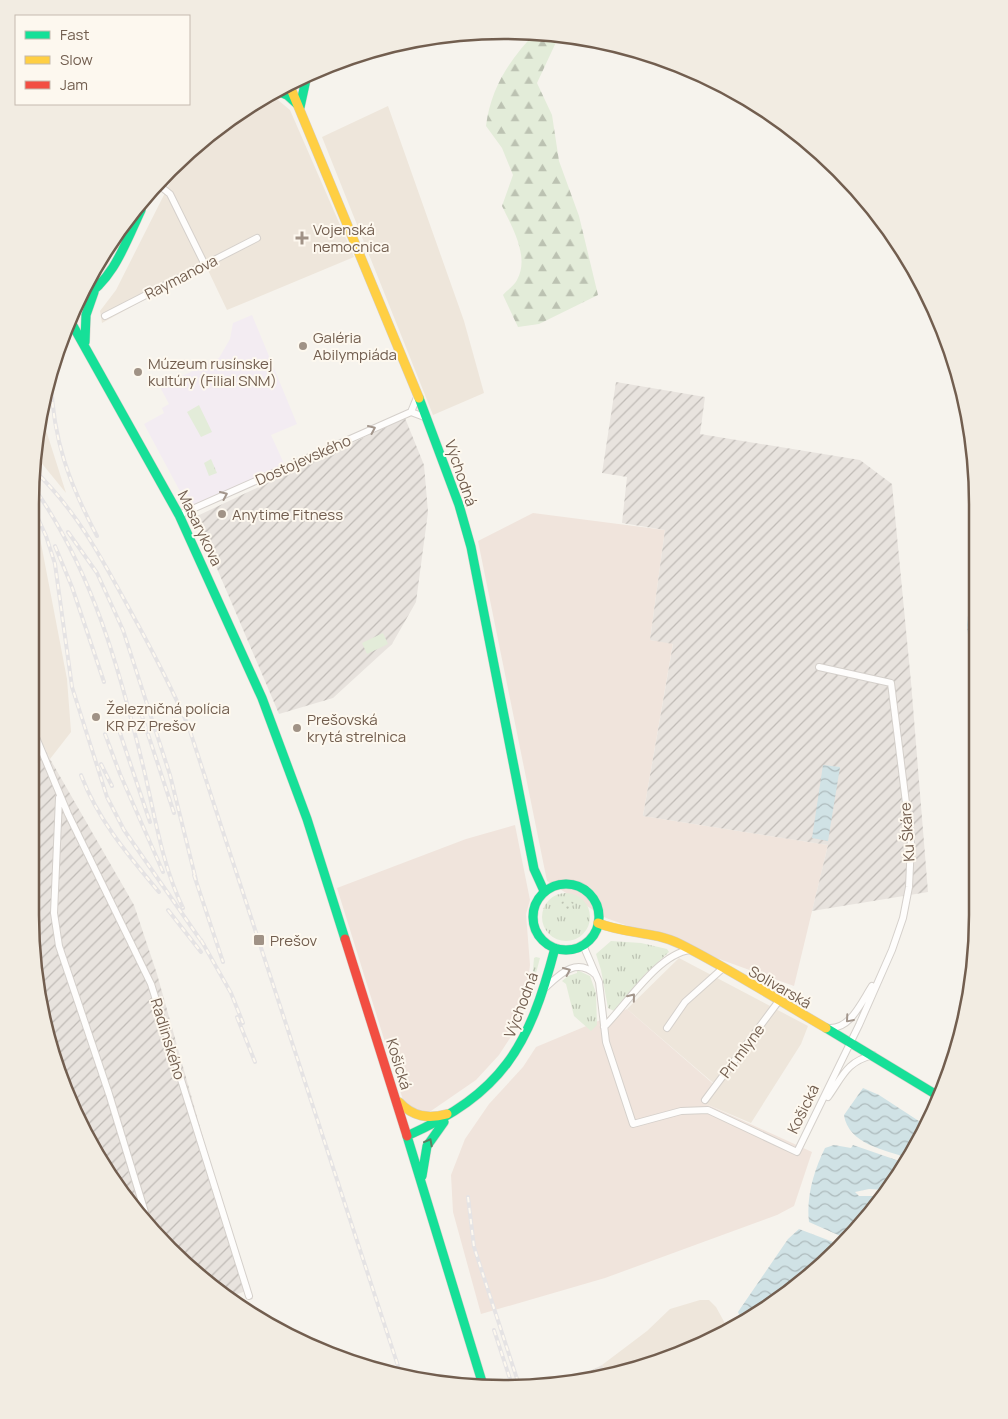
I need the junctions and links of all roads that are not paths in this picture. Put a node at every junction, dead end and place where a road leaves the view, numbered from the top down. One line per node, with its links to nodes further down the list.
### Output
1 (305, 84): 4 (main road)
2 (292, 90): 4 (main road, Východná)
3 (284, 94): 4 (main road)
4 (300, 108): 14 (main road, Východná)
5 (163, 188): 8 (street)
6 (134, 222): 9 (main road)
7 (257, 238): 8 (street, Raymanova)
8 (205, 265): 11 (street, Raymanova)
9 (94, 292): 10 (main road); 13 (main road)
10 (88, 296)
11 (105, 316)
12 (74, 328): 13 (main road, Masarykova)
13 (86, 346): 17 (main road, Masarykova)
14 (418, 395): 15 (street); 16 (main road, Východná)
15 (411, 412): 16 (street); 17 (street, Dostojevského, one-way to 15)
16 (427, 418): 22 (main road, Východná)
17 (179, 515): 20 (main road, Masarykova)
18 (820, 667): 27 (street, Ku Škáre)
19 (39, 745): 21 (street, Radlinského)
20 (282, 753): 38 (main road, Košická)
21 (59, 794): 44 (street, Radlinského); 45 (street, Radlinského)
22 (544, 891): 23 (main road); 25 (main road)
23 (598, 922): 24 (main road); 26 (main road, Solivarská)
24 (583, 945): 25 (main road); 29 (street)
25 (555, 948): 30 (main road, Východná)
26 (691, 950): 28 (main road, Solivarská); 33 (street, one-way to 26)
27 (886, 964): 32 (street, one-way to 32); 35 (street, Ku Škáre)
28 (722, 969): 31 (main road, Solivarská); 34 (street)
29 (597, 976): 30 (street, one-way to 29); 33 (street)
30 (542, 992): 40 (main road, Východná)
31 (778, 1002): 32 (main road, Solivarská); 39 (street, Pri mlyne)
32 (821, 1026): 35 (main road, Solivarská)
33 (604, 1027): 41 (street, Košická)
34 (666, 1028)
35 (849, 1043): 36 (main road, Solivarská); 41 (street, Košická)
36 (873, 1055): 37 (main road, Solivarská); 41 (street)
37 (934, 1093)
38 (395, 1098): 40 (main road); 42 (main road, Košická)
39 (705, 1100)
40 (456, 1112): 42 (main road, Východná); 43 (main road, one-way to 40)
41 (817, 1112)
42 (407, 1136): 43 (main road, Košická)
43 (421, 1183): 46 (main road, Košická)
44 (144, 1210)
45 (249, 1296)
46 (481, 1379)

